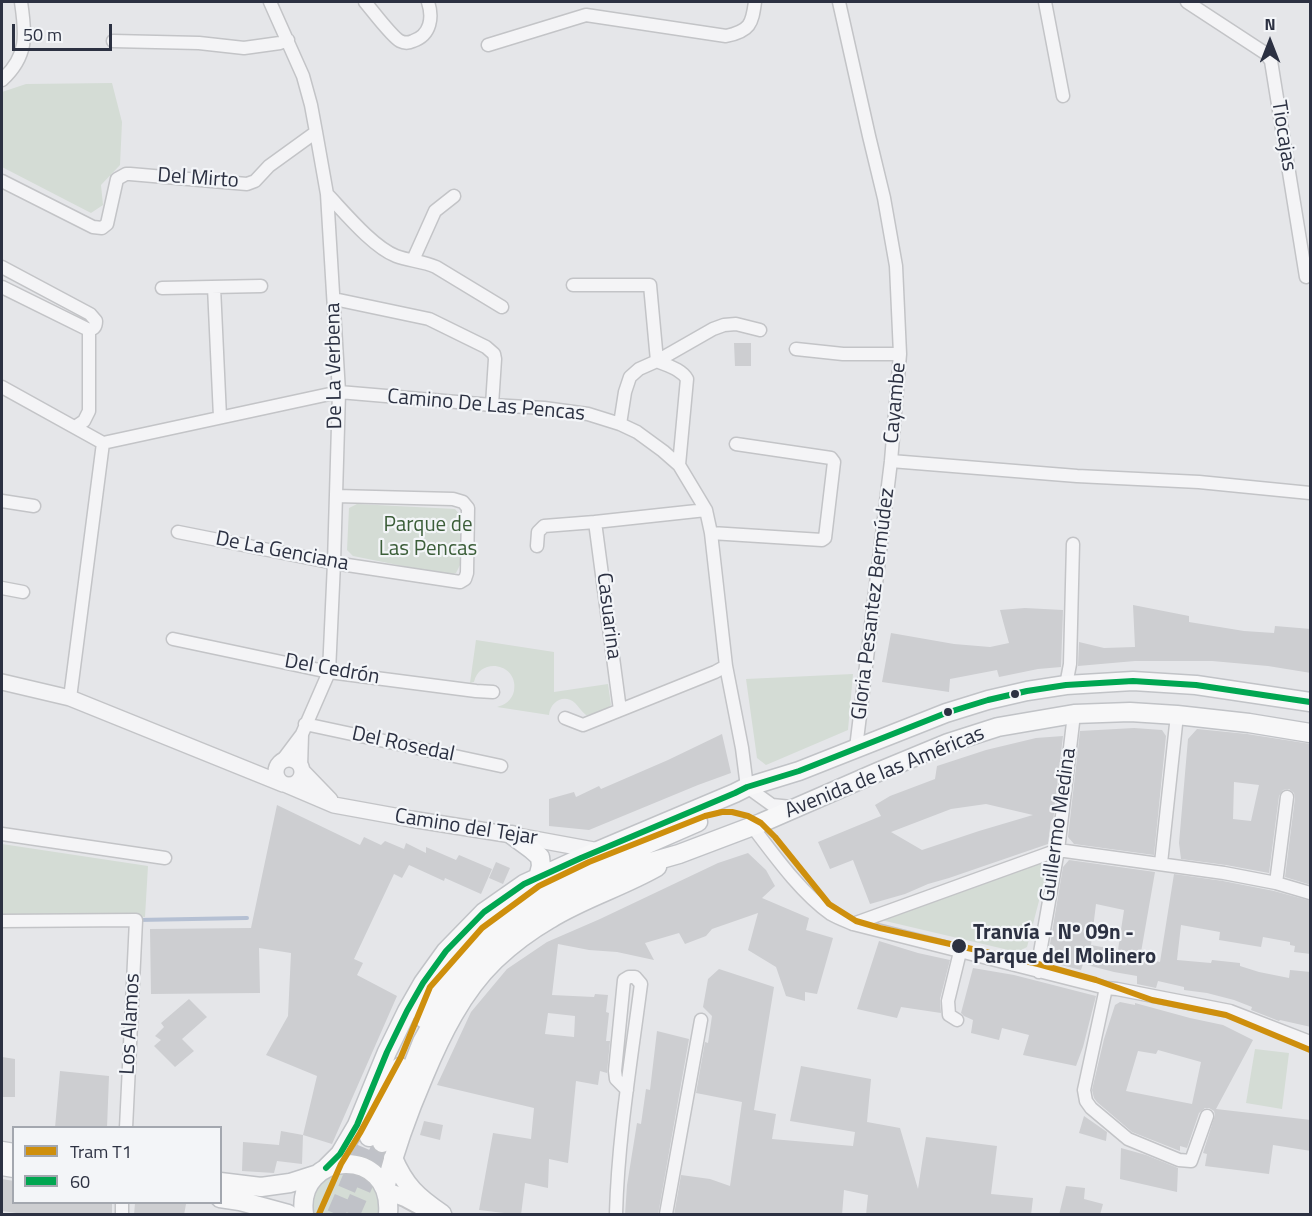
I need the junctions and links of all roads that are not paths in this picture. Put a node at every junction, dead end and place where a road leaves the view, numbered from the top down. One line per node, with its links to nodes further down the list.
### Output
1 (21, 2): 12 (street)
2 (270, 2): 9 (street, De La Verbena)
3 (365, 2): 4 (street)
4 (428, 2)
5 (755, 2): 11 (street)
6 (839, 2): 31 (street, Cayambe)
7 (1045, 2): 13 (street)
8 (1187, 2): 20 (street, Tiocajas)
9 (288, 40): 10 (street); 14 (street, De La Verbena)
10 (113, 41)
11 (488, 45)
12 (2, 80)
13 (1063, 96)
14 (316, 132): 15 (street, Del Mirto); 16 (street, De La Verbena)
15 (2, 181)
16 (327, 194): 18 (street); 26 (street, De La Verbena)
17 (454, 196): 18 (street)
18 (413, 260): 27 (street)
19 (2, 267): 28 (street)
20 (1306, 278)
21 (573, 285): 32 (street)
22 (261, 286): 24 (street)
23 (2, 287): 28 (street)
24 (214, 287): 25 (street); 36 (street)
25 (162, 288)
26 (334, 299): 34 (street, De La Verbena); 35 (street)
27 (502, 307)
28 (89, 330): 38 (street)
29 (760, 330): 32 (street)
30 (796, 349): 31 (street)
31 (900, 354): 41 (street, Cayambe)
32 (657, 361): 37 (street); 42 (street)
33 (2, 387): 38 (street)
34 (339, 392): 35 (street, Camino De Las Pencas); 36 (street, Camino De Las Pencas); 44 (street, De La Verbena)
35 (492, 405): 37 (street, Camino De Las Pencas)
36 (220, 417): 39 (street, Camino De Las Pencas)
37 (621, 424): 42 (street, Camino De Las Pencas)
38 (75, 427): 39 (street)
39 (103, 443): 62 (street)
40 (736, 444): 50 (street)
41 (891, 461): 43 (street, Cayambe); 70 (street, Gloria Pesantez Bermúdez)
42 (679, 465): 47 (street, Camino De Las Pencas)
43 (1311, 494)
44 (336, 496): 53 (street, De La Verbena); 53 (street, De La Genciana)
45 (2, 501): 46 (street)
46 (34, 506)
47 (706, 510): 48 (street); 50 (street, Camino De Las Pencas)
48 (596, 522): 52 (street); 64 (street, Casuarina)
49 (178, 532): 53 (street, De La Genciana)
50 (711, 533): 57 (street, Camino De Las Pencas)
51 (1073, 544): 60 (street)
52 (537, 546)
53 (334, 563): 58 (street, De La Verbena)
54 (2, 588): 55 (street)
55 (23, 592)
56 (173, 639): 58 (street, Del Cedrón)
57 (726, 666): 64 (street); 76 (street, Camino De Las Pencas)
58 (329, 672): 61 (street, Del Cedrón); 68 (street, De La Verbena)
59 (2, 682): 62 (street, Camino del Tejar)
60 (1066, 685): 63 (main road, Avenida de las Américas); 70 (main road, Avenida de las Américas)
61 (493, 692)
62 (70, 698): 72 (street, Camino del Tejar)
63 (1311, 702)
64 (620, 710): 67 (street)
65 (1074, 714): 66 (main road, Avenida de las Américas); 79 (main road, Avenida de las Américas); 83 (street, Guillermo Medina)
66 (1177, 715): 69 (main road, Avenida de las Américas); 86 (street)
67 (565, 718)
68 (304, 729): 71 (street, De La Verbena); 73 (street, Del Rosedal); 74 (street, De La Verbena)
69 (1311, 733)
70 (856, 747): 76 (main road, Avenida de las Américas)
71 (280, 764): 72 (street, Camino del Tejar); 74 (street); 75 (street)
72 (239, 766): 75 (street, Camino del Tejar)
73 (501, 766)
74 (302, 769): 75 (street); 78 (street)
75 (285, 784): 78 (street, Camino del Tejar)
76 (752, 791): 79 (street); 84 (main road, Avenida de las Américas); 101 (main road, Avenida de las Américas)
77 (1287, 797): 88 (street)
78 (334, 805): 82 (street, Camino del Tejar)
79 (798, 807): 80 (main road, Avenida de las Américas)
80 (752, 826): 91 (street); 101 (main road, Avenida de las Américas)
81 (2, 834): 85 (street)
82 (512, 835): 84 (street, Camino del Tejar); 87 (main road)
83 (1058, 850): 86 (street); 91 (street); 93 (street, Guillermo Medina)
84 (599, 851): 87 (main road, Avenida de las Américas)
85 (165, 858)
86 (1161, 863): 88 (street)
87 (538, 878): 102 (main road, Avenida de las Américas)
88 (1276, 883): 89 (street)
89 (1311, 893)
90 (2, 921): 100 (street, Los Alamos)
91 (853, 924): 92 (street)
92 (960, 952): 93 (street); 96 (street)
93 (1039, 972): 94 (street)
94 (1106, 988): 97 (street); 99 (street)
95 (701, 1020): 113 (street)
96 (957, 1020)
97 (1311, 1042)
98 (627, 1090): 98 (street); 112 (street)
99 (1207, 1116)
100 (126, 1126)
101 (381, 1146): 104 (main road, Avenida de las Américas); 111 (main road)
102 (322, 1171): 103 (main road); 104 (main road); 108 (main road, Avenida de las Américas)
103 (222, 1182)
104 (386, 1190): 109 (main road, Avenida de las Américas); 110 (main road)
105 (222, 1198): 106 (main road)
106 (261, 1210): 107 (main road)
107 (286, 1214)
108 (304, 1215)
109 (388, 1215)
110 (436, 1215)
111 (442, 1215)
112 (616, 1215)
113 (666, 1215)

